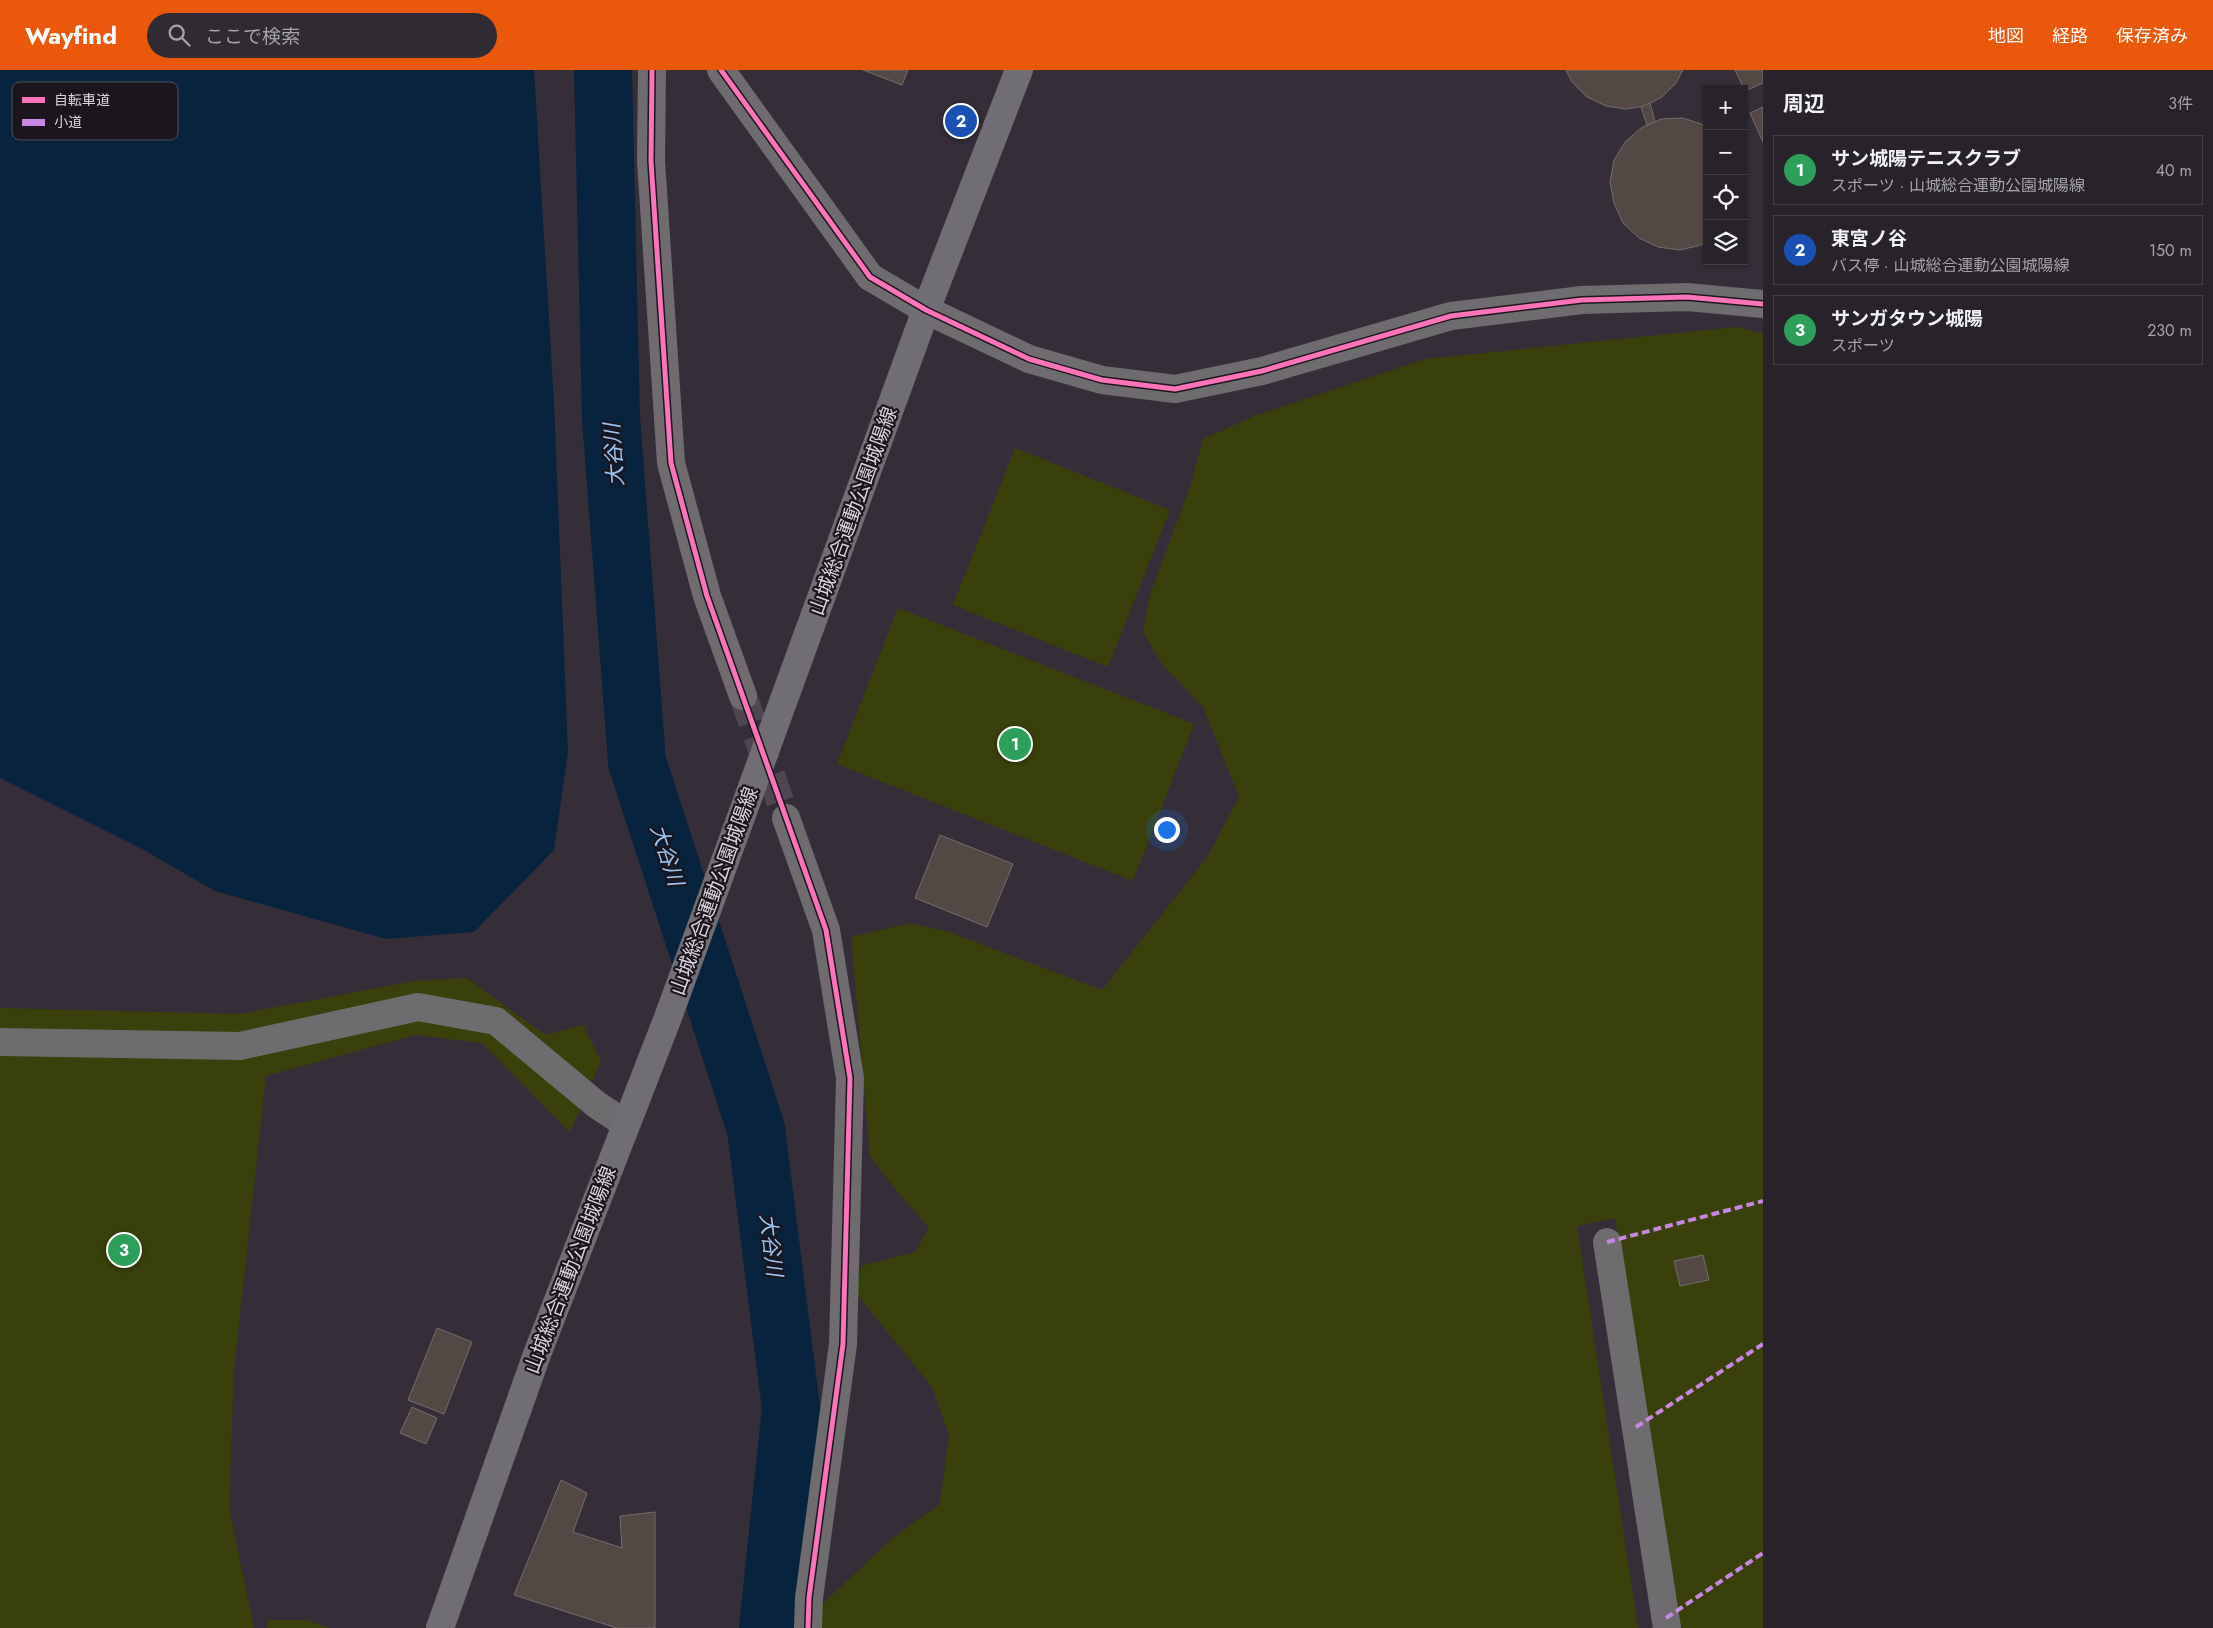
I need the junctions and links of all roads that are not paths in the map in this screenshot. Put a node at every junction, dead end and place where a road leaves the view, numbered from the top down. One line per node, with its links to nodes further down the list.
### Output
1 (652, 70): 6 (street)
2 (721, 70): 5 (street)
3 (1019, 70): 5 (main road, 山城総合運動公園城陽線)
4 (1763, 304): 5 (street)
5 (926, 310): 9 (main road, 山城総合運動公園城陽線)
6 (743, 696)
7 (786, 818): 12 (street)
8 (0, 1042): 9 (street)
9 (626, 1124): 11 (main road, 山城総合運動公園城陽線)
10 (1607, 1242): 13 (street)
11 (440, 1628)
12 (808, 1628)
13 (1667, 1628)

